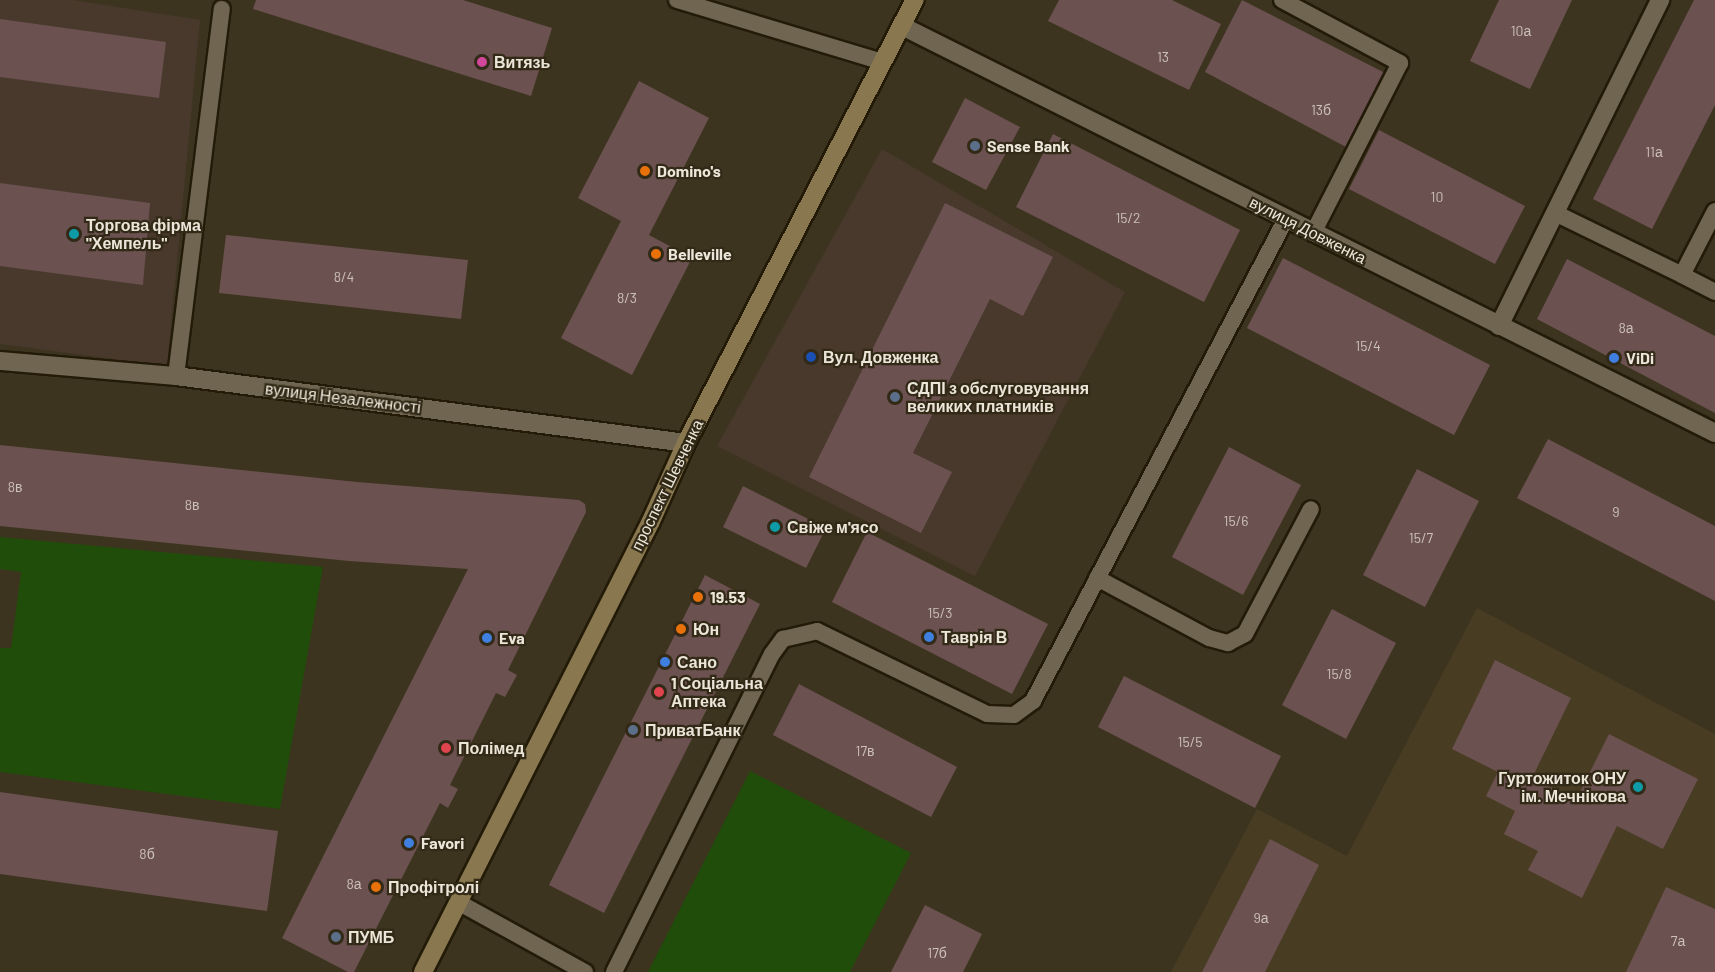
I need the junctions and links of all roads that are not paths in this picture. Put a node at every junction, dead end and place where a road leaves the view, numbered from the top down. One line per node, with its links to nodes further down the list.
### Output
1 (676, 0): 7 (lane)
2 (915, 0): 6 (main road, проспект Шевченка)
3 (1282, 0): 11 (lane)
4 (1660, 0): 9 (street)
5 (222, 9): 16 (lane)
6 (902, 27): 7 (main road, проспект Шевченка); 10 (street, вулиця Довженка)
7 (882, 62): 18 (main road, проспект Шевченка)
8 (1715, 211): 12 (lane)
9 (1555, 213): 12 (lane); 14 (street)
10 (1286, 219): 11 (street, вулиця Довженка); 20 (lane)
11 (1313, 233): 14 (street, вулиця Довженка)
12 (1682, 275): 13 (lane)
13 (1715, 292)
14 (1499, 326): 17 (street, вулиця Довженка)
15 (0, 361): 16 (street, вулиця Незалежності)
16 (176, 376): 18 (street, вулиця Незалежності)
17 (1715, 433)
18 (686, 442): 21 (main road, проспект Шевченка)
19 (1311, 509): 20 (lane)
20 (1097, 578): 24 (lane)
21 (458, 903): 22 (main road, проспект Шевченка); 23 (lane)
22 (423, 972)
23 (585, 972)
24 (614, 972)

